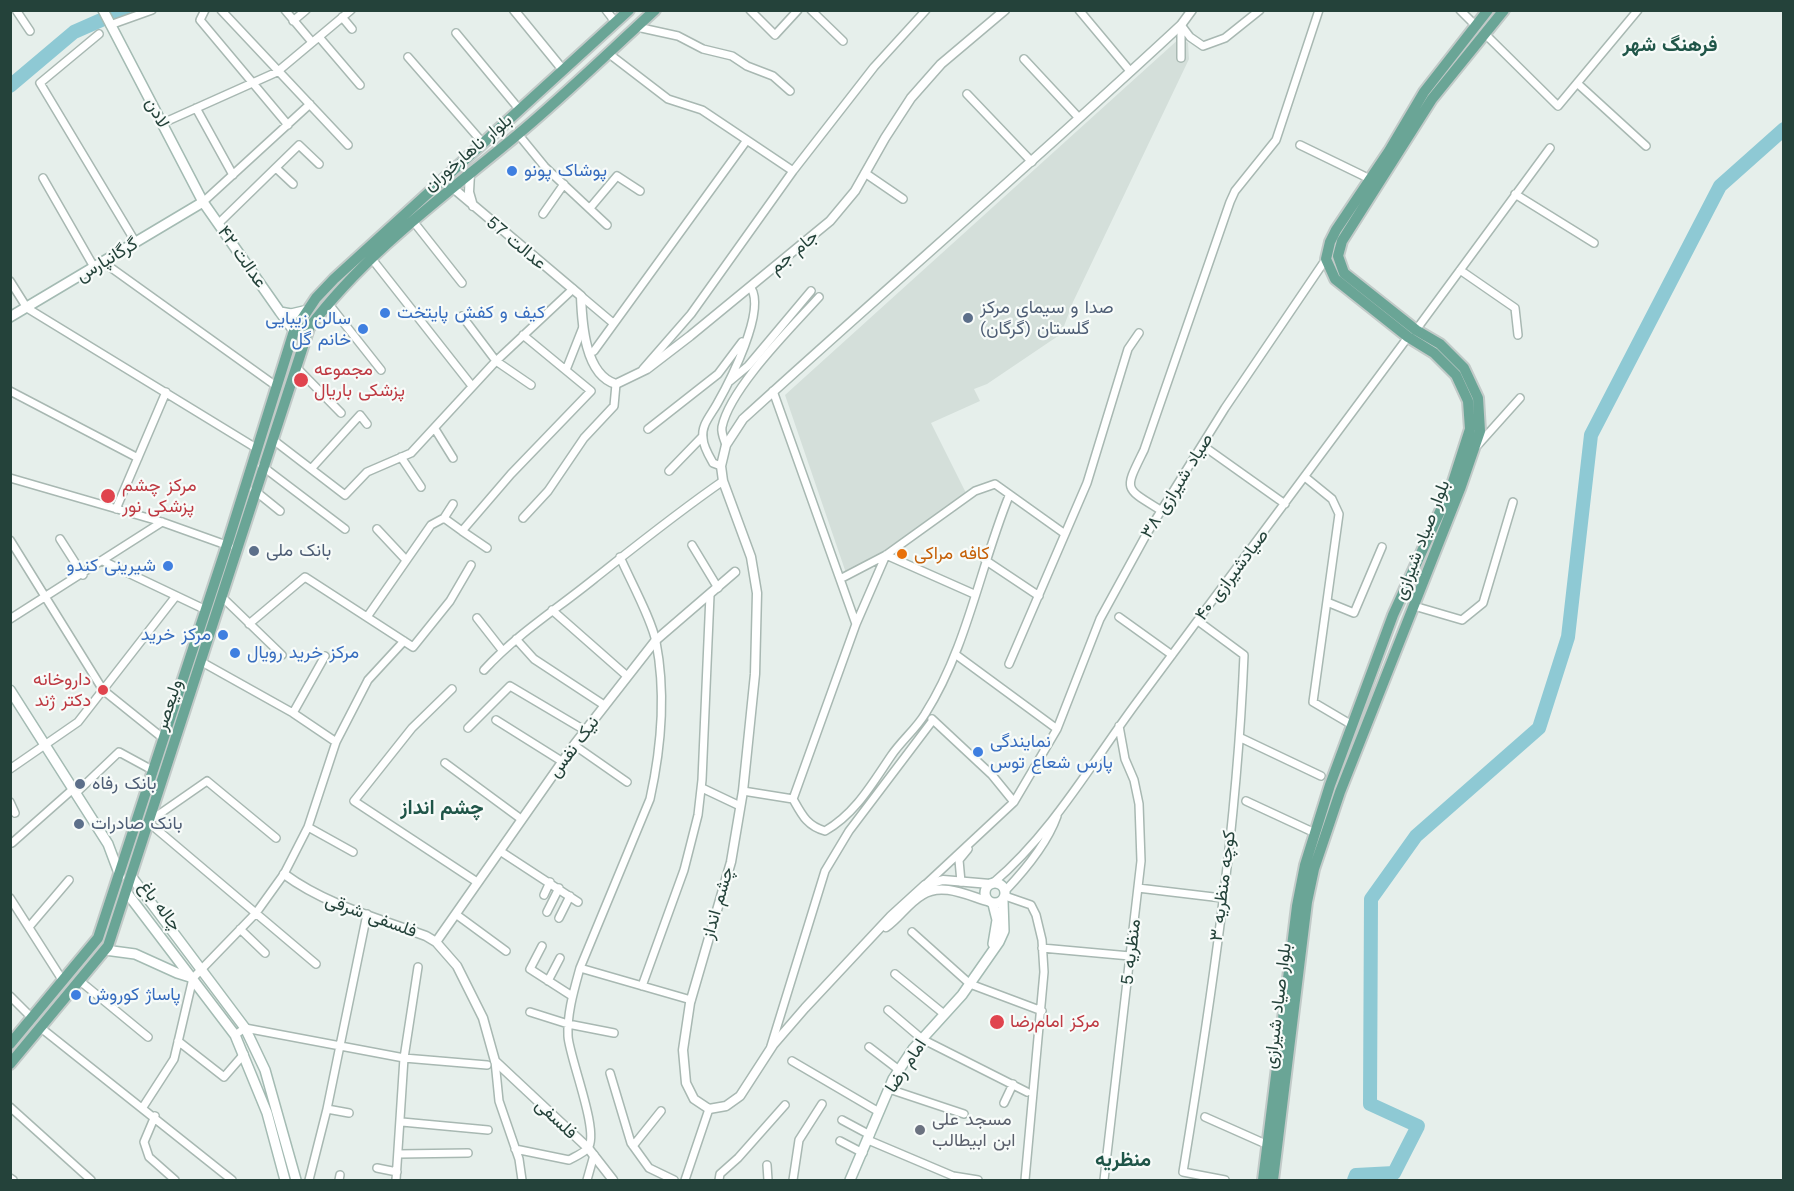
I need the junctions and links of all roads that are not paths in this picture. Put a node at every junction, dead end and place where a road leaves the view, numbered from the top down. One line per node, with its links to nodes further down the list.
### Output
1 (16, 10): 34 (street)
2 (103, 10): 29 (main road, لادن)
3 (152, 10): 29 (street)
4 (205, 10): 46 (street)
5 (221, 10): 45 (street)
6 (285, 10): 27 (street)
7 (306, 10): 27 (street)
8 (351, 10): 26 (street)
9 (514, 10): 43 (street)
10 (606, 10): 28 (street)
11 (630, 10): 28 (main road, بلوار ناهارخوران)
12 (655, 10): 31 (main road, بلوار ناهارخوران)
13 (750, 10): 14 (street)
14 (798, 10)
15 (811, 10): 38 (street)
16 (926, 10): 68 (street)
17 (1005, 10): 69 (street, جام جم)
18 (1079, 10): 44 (street)
19 (1192, 10): 30 (street)
20 (1260, 10): 30 (street)
21 (1319, 10): 159 (street)
22 (1460, 10): 33 (street)
23 (1488, 10): 33 (main road, بلوار صیاد شیرازی)
24 (1504, 10): 33 (main road, بلوار صیاد شیرازی)
25 (1638, 10): 47 (street)
26 (342, 18): 32 (street); 37 (street)
27 (293, 21): 37 (street)
28 (616, 23): 43 (main road, بلوار ناهارخوران)
29 (110, 25): 55 (main road, لادن)
30 (1181, 25): 42 (street); 44 (street)
31 (637, 27): 39 (main road, بلوار ناهارخوران); 49 (street)
32 (352, 29)
33 (1479, 29): 47 (street); 64 (main road, بلوار صیاد شیرازی)
34 (30, 31)
35 (456, 33): 53 (street)
36 (99, 34): 88 (street)
37 (315, 40): 45 (street); 48 (street)
38 (843, 41)
39 (608, 53): 57 (main road, بلوار ناهارخوران); 58 (street)
40 (408, 57): 59 (street)
41 (1024, 58): 54 (street)
42 (1181, 58)
43 (563, 70): 53 (main road, بلوار ناهارخوران)
44 (1130, 71): 54 (street)
45 (277, 72): 46 (street); 51 (street)
46 (252, 83): 52 (street); 56 (street)
47 (1577, 83): 62 (street)
48 (360, 85)
49 (790, 92)
50 (967, 94): 65 (street)
51 (310, 104): 56 (street); 61 (street)
52 (196, 108): 55 (street); 71 (street)
53 (519, 109): 59 (main road, بلوار ناهارخوران)
54 (1079, 118): 65 (street)
55 (163, 123): 81 (main road, لادن)
56 (288, 125): 71 (street)
57 (518, 134): 70 (main road, بلوار ناهارخوران); 76 (street)
58 (747, 140): 68 (street); 107 (street)
59 (483, 142): 72 (main road, بلوار ناهارخوران)
60 (1300, 144): 74 (street)
61 (348, 145)
62 (1646, 146)
63 (1550, 148): 79 (street, ۴۰ صیادشیرازی)
64 (1393, 153): 74 (main road, بلوار صیاد شیرازی); 112 (main road, بلوار صیاد شیرازی)
65 (1032, 162): 128 (street)
66 (319, 164): 67 (street)
67 (276, 168): 75 (street); 86 (street)
68 (793, 171): 121 (street)
69 (865, 172): 80 (street); 96 (street, جام جم)
70 (470, 173): 77 (main road, بلوار ناهارخوران); 82 (street)
71 (233, 175): 81 (street)
72 (444, 177): 77 (main road); 103 (main road, بلوار ناهارخوران)
73 (44, 178): 92 (street)
74 (1370, 179): 91 (main road, بلوار صیاد شیرازی)
75 (293, 184)
76 (564, 184): 83 (street); 84 (street)
77 (453, 188): 82 (street, عدالت 57); 85 (main road, بلوار ناهارخوران)
78 (640, 191): 83 (street)
79 (1515, 194): 89 (street); 93 (street, ۴۰ صیادشیرازی)
80 (903, 199)
81 (203, 202): 86 (main road, عدالت ۴۲); 88 (main road, گرگانپارس)
82 (473, 207): 97 (street, عدالت 57)
83 (590, 208): 87 (street)
84 (543, 214)
85 (413, 221): 90 (main road, بلوار ناهارخوران); 95 (street)
86 (219, 223): 104 (main road, عدالت ۴۲)
87 (607, 225)
88 (136, 243): 92 (main road, گرگانپارس)
89 (1594, 243)
90 (372, 259): 101 (main road, بلوار ناهارخوران); 126 (street)
91 (1326, 260): 112 (main road, بلوار صیاد شیرازی); 138 (street, صیاد شیرازی ۳۸)
92 (99, 265): 102 (main road, گرگانپارس); 125 (street)
93 (1460, 270): 112 (street, ۴۰ صیادشیرازی); 115 (street)
94 (10, 281): 102 (street)
95 (462, 283)
96 (751, 288): 114 (street); 121 (street, جام جم)
97 (573, 289): 99 (street, عدالت 57); 113 (street)
98 (811, 291): 122 (street)
99 (580, 296): 107 (street); 108 (street)
100 (819, 297): 137 (street)
101 (328, 303): 109 (main road, بلوار ناهارخوران); 119 (street)
102 (27, 308): 106 (main road, گرگانپارس); 129 (street)
103 (308, 310): 104 (main road); 110 (main road, بلوار ناهارخوران)
104 (280, 312): 110 (main road, عدالت ۴۲)
105 (462, 316): 117 (street)
106 (10, 318)
107 (613, 323): 116 (street)
108 (583, 327): 120 (street); 123 (street)
109 (309, 328): 118 (main road, ولیعصر)
110 (294, 331): 125 (main road, ولیعصر)
111 (1138, 333): 166 (street)
112 (1412, 334): 140 (main road, بلوار صیاد شیرازی); 148 (street, ۴۰ صیادشیرازی); 220 (main road, بلوار صیاد شیرازی)
113 (523, 335): 117 (street); 120 (street)
114 (747, 335): 122 (street); 134 (street)
115 (1518, 335)
116 (594, 351)
117 (496, 361): 124 (street); 126 (street)
118 (296, 367): 131 (street); 136 (main road, ولیعصر)
119 (381, 370)
120 (566, 370): 165 (street)
121 (639, 373): 123 (street, جام جم)
122 (728, 382): 135 (street)
123 (616, 384): 161 (street)
124 (531, 385)
125 (276, 386): 139 (main road, ولیعصر)
126 (472, 386): 133 (street)
127 (10, 391): 142 (street)
128 (773, 391): 137 (street); 181 (street)
129 (166, 392): 139 (street); 142 (street)
130 (1520, 398): 140 (street)
131 (341, 413)
132 (367, 424): 146 (street)
133 (435, 429): 141 (street); 143 (street)
134 (648, 429)
135 (702, 437): 145 (street); 147 (street)
136 (272, 439): 144 (main road, ولیعصر); 146 (street)
137 (726, 445): 145 (street, چشم انداز)
138 (1202, 445): 156 (street); 159 (street, صیاد شیرازی ۳۸)
139 (256, 448): 170 (main road, ولیعصر)
140 (1475, 448): 190 (main road, بلوار صیاد شیرازی)
141 (401, 457): 146 (street); 151 (street)
142 (138, 458): 157 (street)
143 (453, 458)
144 (262, 466): 152 (main road, ولیعصر); 163 (street)
145 (721, 466): 150 (street, چشم انداز)
146 (311, 469)
147 (669, 471)
148 (1305, 477): 156 (street, ۴۰ صیادشیرازی); 189 (street)
149 (10, 478): 157 (street)
150 (723, 481): 174 (street); 238 (street, چشم انداز)
151 (421, 487)
152 (254, 490): 158 (street); 170 (main road, ولیعصر)
153 (1009, 496): 166 (street); 173 (street); 176 (street)
154 (1513, 502): 190 (street)
155 (453, 504): 160 (street)
156 (1285, 504): 197 (street, ۴۰ صیادشیرازی)
157 (116, 509): 162 (street)
158 (280, 511)
159 (1162, 511): 223 (street, صیاد شیرازی ۳۸)
160 (444, 518): 165 (street); 175 (street)
161 (523, 518)
162 (162, 522): 170 (street); 177 (street)
163 (345, 529)
164 (377, 529): 175 (street)
165 (462, 531): 172 (street)
166 (1065, 534): 187 (street)
167 (60, 539): 180 (street)
168 (10, 540): 188 (street)
169 (692, 545): 182 (street)
170 (232, 547): 186 (main road, ولیعصر); 191 (main road, ولیعصر)
171 (1382, 547): 189 (street)
172 (487, 548)
173 (886, 555): 181 (street); 183 (street); 199 (street)
174 (620, 556): 192 (street); 201 (street)
175 (406, 560): 193 (street)
176 (985, 560): 183 (street); 187 (street)
177 (103, 561): 180 (street); 185 (street)
178 (471, 565): 202 (street)
179 (735, 572): 182 (street, نیک نفس)
180 (82, 575): 188 (street)
181 (840, 579): 199 (street)
182 (718, 588): 184 (street, نیک نفس)
183 (974, 594): 204 (street)
184 (710, 595): 201 (street, نیک نفس); 236 (street)
185 (176, 596): 191 (street); 214 (street)
186 (221, 596): 198 (street); 208 (main road, ولیعصر)
187 (1039, 596): 209 (street)
188 (46, 597): 196 (street); 214 (street)
189 (1327, 602): 220 (street)
190 (1414, 606): 350 (main road, بلوار صیاد شیرازی)
191 (206, 610): 226 (main road, ولیعصر)
192 (552, 610): 200 (street); 211 (street)
193 (368, 617): 198 (street); 202 (street)
194 (1119, 617): 206 (street)
195 (477, 618): 203 (street)
196 (10, 619)
197 (1198, 621): 206 (street, ۴۰ صیادشیرازی); 225 (street, کوچه منظریه ۳)
198 (249, 624): 205 (street)
199 (855, 624): 239 (street)
200 (516, 639): 203 (street); 215 (street)
201 (656, 640): 211 (street, نیک نفس); 293 (street)
202 (404, 641): 227 (street)
203 (502, 650): 210 (street)
204 (955, 654): 217 (street); 223 (street)
205 (282, 655)
206 (1172, 655): 221 (street, ۴۰ صیادشیرازی)
207 (325, 656): 216 (street)
208 (200, 660): 216 (street); 247 (main road, ولیعصر)
209 (1009, 664)
210 (484, 670)
211 (627, 676): 215 (street, نیک نفس)
212 (452, 689): 260 (street)
213 (10, 690): 229 (main road)
214 (103, 690): 226 (street); 229 (street)
215 (605, 710): 224 (street, نیک نفس)
216 (293, 713): 227 (street)
217 (925, 714): 219 (street); 239 (street)
218 (496, 720): 230 (street)
219 (933, 720): 242 (street); 321 (street)
220 (1352, 725): 250 (main road, بلوار صیاد شیرازی)
221 (1119, 726): 245 (street, ۴۰ صیادشیرازی); 266 (street, منظریه 5)
222 (468, 728): 224 (street)
223 (1057, 729): 242 (street, صیاد شیرازی ۳۸)
224 (586, 731): 228 (street, نیک نفس)
225 (1241, 738): 234 (street); 271 (street, کوچه منظریه ۳)
226 (164, 739): 233 (main road, ولیعصر)
227 (336, 742): 248 (street)
228 (574, 745): 230 (street, نیک نفس); 235 (street)
229 (46, 746): 232 (street); 237 (main road)
230 (563, 762): 246 (street, نیک نفس)
231 (445, 763): 246 (street)
232 (10, 769)
233 (154, 771): 237 (street); 254 (main road, ولیعصر)
234 (1321, 776)
235 (627, 782)
236 (702, 788): 243 (street); 301 (street)
237 (75, 791): 252 (street); 253 (main road)
238 (743, 791): 239 (street); 243 (street, چشم انداز)
239 (793, 800)
240 (1246, 801): 250 (street)
241 (10, 802): 244 (street)
242 (1014, 802): 249 (street, صیاد شیرازی ۳۸)
243 (740, 806): 304 (street, چشم انداز)
244 (15, 813)
245 (1058, 814): 263 (street, ۴۰ صیادشیرازی); 272 (street, ۴۰ صیادشیرازی)
246 (521, 819): 255 (street, نیک نفس)
247 (148, 822): 251 (street); 258 (main road, ولیعصر); 275 (street)
248 (308, 827): 256 (street); 257 (street)
249 (982, 832): 262 (street); 264 (street)
250 (1315, 833): 350 (main road, بلوار صیاد شیرازی)
251 (276, 838)
252 (12, 843)
253 (108, 844): 254 (main road); 258 (main road)
254 (129, 848): 258 (main road, ولیعصر)
255 (500, 851): 260 (street, نیک نفس); 261 (street)
256 (353, 852)
257 (284, 874): 275 (street); 276 (street, فلسفی شرقی)
258 (125, 876): 267 (main road, چاله باغ); 294 (main road, چاله باغ); 297 (main road, ولیعصر)
259 (69, 880): 279 (street)
260 (477, 882): 277 (street, نیک نفس)
261 (550, 882): 265 (street); 268 (street)
262 (961, 882): 263 (street); 264 (street)
263 (991, 884): 272 (main road); 272 (main road)
264 (925, 885): 282 (street)
265 (559, 888): 269 (street); 274 (street)
266 (1138, 888): 271 (street); 289 (street, منظریه 5)
267 (127, 893): 286 (main road); 296 (main road, چاله باغ)
268 (544, 895)
269 (570, 896): 273 (street); 278 (street)
270 (10, 898): 279 (street)
271 (1222, 898): 378 (street, کوچه منظریه ۳)
272 (999, 899): 282 (street); 285 (street); 300 (main road, امام رضا)
273 (578, 902)
274 (547, 912)
275 (256, 913): 280 (street); 291 (street)
276 (367, 915): 283 (street, فلسفی شرقی); 319 (street)
277 (457, 915): 283 (street, نیک نفس); 287 (street)
278 (559, 918)
279 (29, 927): 297 (street)
280 (240, 928): 288 (street); 294 (street)
281 (912, 932): 300 (street)
282 (875, 934): 321 (street)
283 (436, 942): 325 (street, فلسفی شرقی)
284 (542, 946): 299 (street)
285 (1042, 948): 289 (street); 306 (street)
286 (105, 950): 296 (main road); 298 (main road)
287 (506, 951)
288 (265, 953)
289 (1130, 956): 377 (street, منظریه 5)
290 (560, 958): 299 (street)
291 (316, 964)
292 (418, 967): 323 (street)
293 (580, 968): 301 (street); 303 (street)
294 (202, 969): 296 (street); 312 (main road, چاله باغ)
295 (895, 974): 308 (street)
296 (194, 978): 314 (main road, چاله باغ); 317 (street)
297 (63, 981): 309 (main road, ولیعصر)
298 (80, 981): 311 (main road); 315 (street)
299 (548, 981): 303 (street)
300 (970, 984): 306 (street); 308 (main road, امام رضا)
301 (642, 986): 304 (street)
302 (10, 996): 309 (street)
303 (572, 996): 310 (street)
304 (691, 1000): 338 (street, چشم انداز)
305 (888, 1011): 316 (street)
306 (1042, 1011): 376 (street)
307 (530, 1012): 310 (street)
308 (944, 1014): 316 (main road, امام رضا)
309 (32, 1018): 318 (main road, ولیعصر)
310 (568, 1024): 313 (street); 353 (street)
311 (41, 1028): 326 (main road); 336 (street)
312 (245, 1028): 314 (street); 319 (street); 364 (main road, چاله باغ)
313 (614, 1033)
314 (235, 1035): 322 (main road, چاله باغ)
315 (148, 1037)
316 (922, 1039): 327 (main road, امام رضا); 329 (street)
317 (178, 1041): 322 (street); 336 (street)
318 (10, 1044)
319 (340, 1047): 323 (street); 337 (street)
320 (869, 1047): 327 (street)
321 (770, 1050): 338 (street)
322 (244, 1054): 363 (main road, چاله باغ)
323 (404, 1058): 325 (street); 346 (street)
324 (792, 1061): 340 (street)
325 (491, 1063): 352 (street); 353 (street, فلسفی)
326 (10, 1064)
327 (899, 1070): 330 (main road, امام رضا)
328 (610, 1073): 351 (street)
329 (1012, 1084): 331 (street); 332 (street)
330 (889, 1089): 340 (main road, امام رضا); 342 (street)
331 (1027, 1092)
332 (1004, 1103)
333 (822, 1104): 373 (street)
334 (785, 1105): 371 (street)
335 (10, 1107): 360 (street)
336 (143, 1107): 343 (street)
337 (327, 1109): 341 (street); 365 (street)
338 (709, 1109): 370 (street)
339 (661, 1112): 351 (street)
340 (879, 1112): 348 (main road, امام رضا)
341 (349, 1113)
342 (964, 1114)
343 (155, 1116): 361 (street); 362 (street)
344 (1205, 1117): 350 (street)
345 (842, 1120): 348 (street)
346 (402, 1122): 347 (street); 356 (street)
347 (488, 1130)
348 (869, 1137): 355 (main road, امام رضا); 375 (street)
349 (840, 1141): 355 (street)
350 (1273, 1145): 379 (main road, بلوار صیاد شیرازی); 380 (main road, بلوار صیاد شیرازی)
351 (633, 1146): 369 (street)
352 (515, 1149): 353 (street); 366 (street)
353 (591, 1151): 367 (street); 368 (street, فلسفی)
354 (468, 1153): 356 (street)
355 (863, 1153): 374 (main road, امام رضا)
356 (399, 1154): 359 (street)
357 (767, 1165): 372 (street)
358 (377, 1168): 359 (street)
359 (396, 1176)
360 (91, 1180)
361 (175, 1180)
362 (232, 1180)
363 (285, 1180)
364 (296, 1180)
365 (309, 1180)
366 (522, 1180)
367 (587, 1180)
368 (613, 1180)
369 (674, 1180)
370 (685, 1180)
371 (719, 1180)
372 (768, 1180)
373 (793, 1180)
374 (850, 1180)
375 (978, 1180)
376 (1025, 1180)
377 (1104, 1180)
378 (1225, 1180)
379 (1263, 1180)
380 (1273, 1180)

